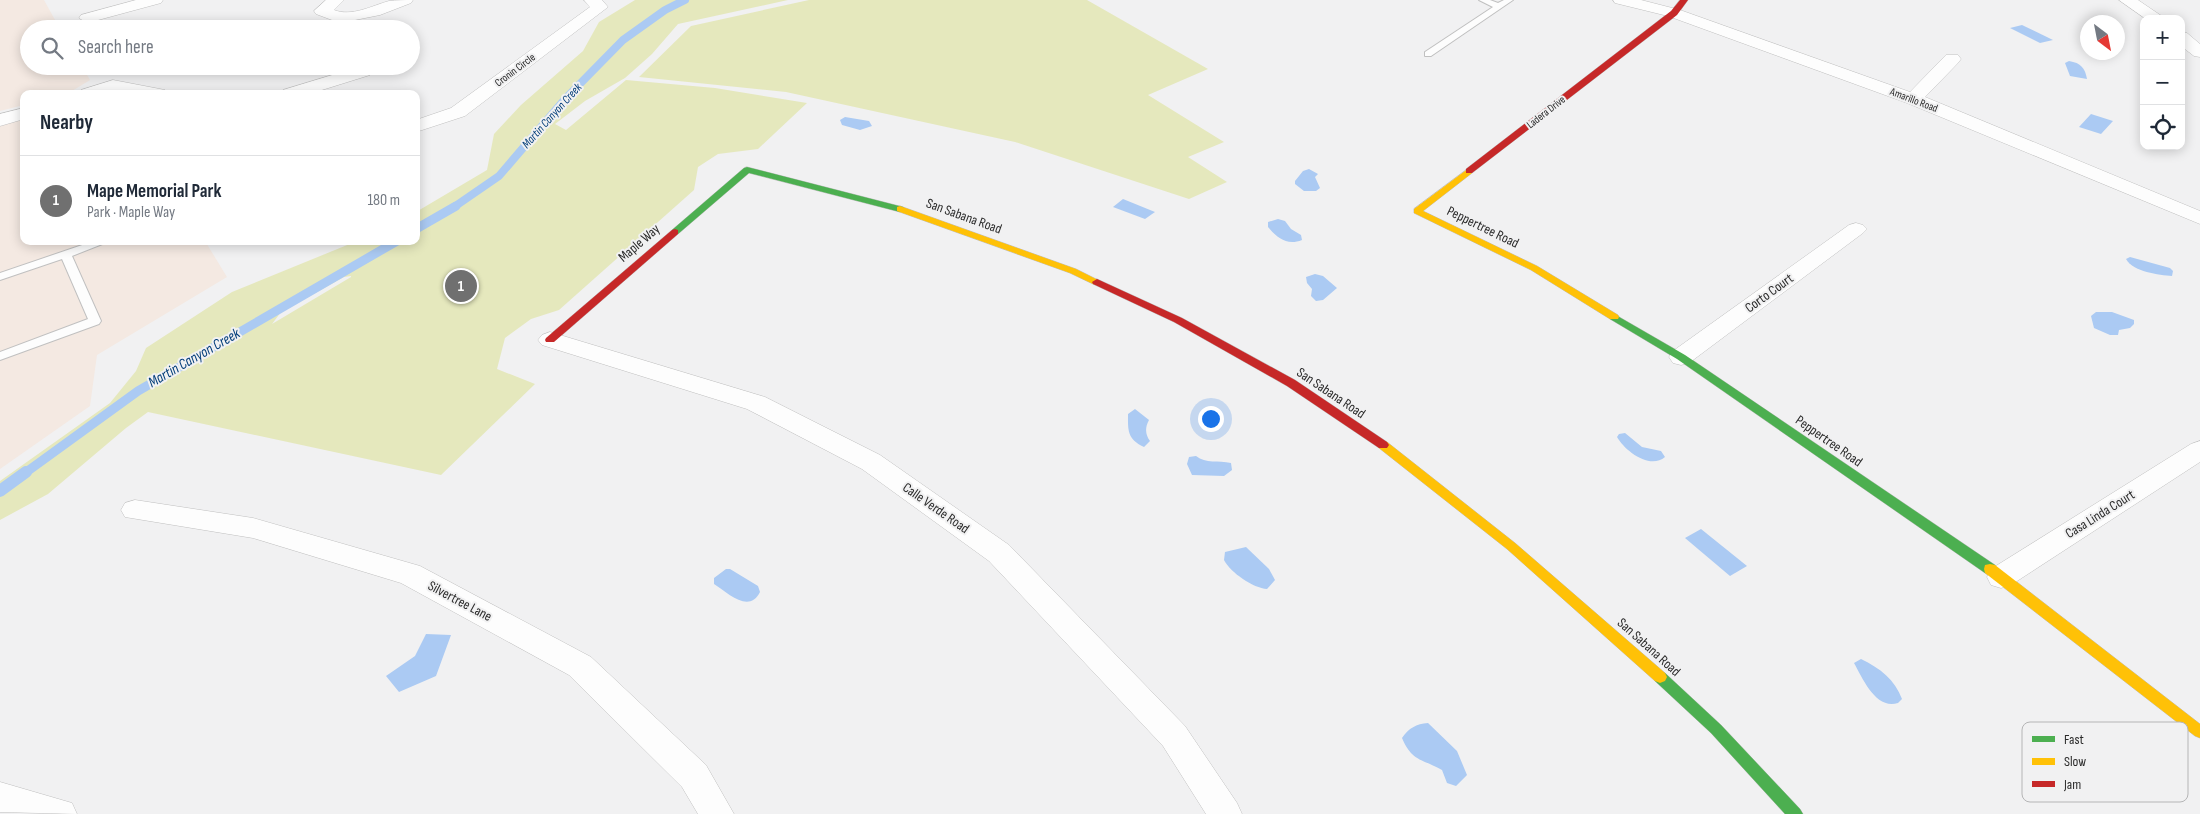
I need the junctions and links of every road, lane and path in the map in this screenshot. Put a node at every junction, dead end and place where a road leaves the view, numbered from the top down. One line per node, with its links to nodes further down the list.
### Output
1 (155, 0): 12 (street)
2 (336, 0): 3 (street)
3 (405, 0)
4 (592, 0): 24 (street, Cronin Circle)
5 (1483, 0): 9 (lane)
6 (1509, 0): 9 (lane)
7 (1621, 0): 10 (street, Amarillo Road)
8 (2128, 0): 11 (street)
9 (1500, 6): 15 (lane)
10 (1679, 7): 21 (street, Amarillo Road); 26 (street, Ladera Drive)
11 (2152, 15)
12 (87, 17)
13 (2185, 40): 14 (street)
14 (2200, 52)
15 (1428, 54)
16 (1952, 59): 21 (street)
17 (351, 75): 20 (street)
18 (94, 90): 19 (street)
19 (149, 90)
20 (303, 90)
21 (1914, 100): 27 (street, Amarillo Road)
22 (20, 114): 23 (street)
23 (0, 120)
24 (420, 125)
25 (747, 170): 32 (street, Maple Way); 45 (street, San Sabana Road)
26 (1418, 211): 34 (street, Peppertree Road)
27 (2200, 218)
28 (1856, 230): 34 (street, Corto Court)
29 (94, 245): 30 (lane)
30 (66, 255): 31 (lane); 33 (lane)
31 (0, 277)
32 (550, 340): 44 (street, Calle Verde Road)
33 (0, 356)
34 (1681, 357): 37 (street, Peppertree Road)
35 (2200, 450): 37 (street, Casa Linda Court)
36 (135, 510): 43 (street, Silvertree Lane)
37 (2001, 577): 38 (street, Peppertree Road)
38 (2187, 722)
39 (2188, 723): 40 (street, Peppertree Road)
40 (2200, 732)
41 (0, 797): 42 (street)
42 (60, 814)
43 (717, 814)
44 (1225, 814)
45 (1794, 814)

